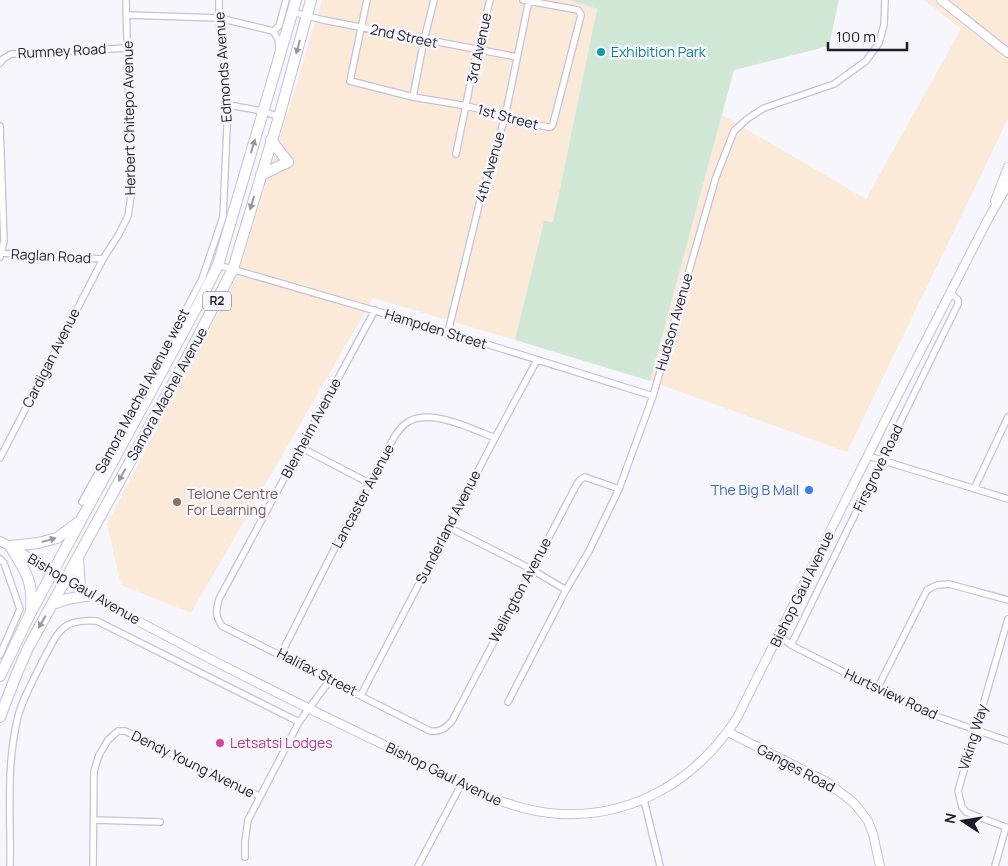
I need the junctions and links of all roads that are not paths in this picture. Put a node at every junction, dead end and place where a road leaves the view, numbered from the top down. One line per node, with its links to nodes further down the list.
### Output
1 (126, 0): 14 (street, Herbert Chitepo Avenue)
2 (219, 0): 16 (street, Edmonds Avenue)
3 (286, 0): 18 (street)
4 (296, 0): 13 (highway, Samora Machel Avenue / R2)
5 (311, 0): 15 (highway, Samora Machel Avenue / R2)
6 (367, 0): 17 (street)
7 (434, 0): 19 (street)
8 (490, 0): 21 (street, 3rd Avenue)
9 (523, 0): 12 (street)
10 (885, 0): 48 (street, Hudson Avenue)
11 (941, 0): 22 (main road)
12 (530, 1): 24 (street, 4th Avenue); 31 (street, 1st Street)
13 (292, 12): 15 (street, 2nd Street); 23 (highway, Samora Machel Avenue / R2)
14 (127, 16): 16 (street); 20 (street, Herbert Chitepo Avenue)
15 (306, 16): 17 (street, 2nd Street); 30 (highway, Samora Machel Avenue / R2, one-way to 30)
16 (219, 18): 18 (street); 27 (street, Edmonds Avenue)
17 (361, 27): 19 (street, 2nd Street); 26 (street, 1st Street)
18 (273, 31): 23 (street)
19 (424, 40): 21 (street, 2nd Street); 26 (street)
20 (128, 48): 25 (street, Rumney Road); 41 (street, Herbert Chitepo Avenue)
21 (477, 50): 24 (street, 2nd Street); 28 (street, 3rd Avenue)
22 (1008, 54)
23 (279, 57): 29 (highway, Samora Machel Avenue / R2)
24 (518, 57): 31 (street, 4th Avenue)
25 (0, 64)
26 (413, 97): 28 (street, 1st Street)
27 (228, 105): 29 (street); 33 (street, Edmonds Avenue)
28 (467, 106): 31 (street, 1st Street); 35 (street, 3rd Avenue)
29 (263, 111): 30 (street); 42 (highway, Samora Machel Avenue / R2, one-way to 29)
30 (278, 117): 34 (highway, Samora Machel Avenue / R2)
31 (505, 117): 46 (street, 4th Avenue)
32 (0, 126): 40 (street)
33 (227, 134): 59 (street, Samora Machel Avenue west)
34 (271, 140): 37 (highway, Samora Machel Avenue / R2); 37 (highway)
35 (456, 154)
36 (1008, 167): 39 (main road, Bishop Gaul Avenue)
37 (260, 175): 43 (highway, Samora Machel Avenue / R2, one-way to 43)
38 (1008, 184): 39 (main road, Bishop Gaul Avenue)
39 (987, 221): 44 (main road, Bishop Gaul Avenue)
40 (0, 255): 41 (street, Raglan Road)
41 (103, 259): 53 (street, Cardigan Avenue)
42 (218, 265): 43 (street, Hampden Street); 60 (highway, Samora Machel Avenue / R2)
43 (233, 269): 45 (street, Hampden Street); 64 (highway, Samora Machel Avenue / R2, one-way to 64)
44 (950, 293): 52 (main road, Bishop Gaul Avenue); 54 (street, Firsgrove Road)
45 (375, 310): 46 (street, Hampden Street); 51 (street, Blenheim Avenue)
46 (448, 332): 47 (street, Hampden Street)
47 (537, 360): 48 (street, Hampden Street); 50 (street, Sunderland Avenue)
48 (653, 396): 56 (street, Hudson Avenue)
49 (1008, 417): 57 (street)
50 (495, 438): 55 (street, Lancaster Avenue); 61 (street, Sunderland Avenue)
51 (300, 447): 55 (street); 72 (street, Blenheim Avenue)
52 (868, 456): 54 (street); 77 (main road, Bishop Gaul Avenue)
53 (0, 458)
54 (882, 460): 57 (street); 78 (street, Firsgrove Road)
55 (369, 483): 79 (street, Lancaster Avenue)
56 (619, 489): 66 (street, Welington Avenue); 70 (street, Hudson Avenue)
57 (974, 489): 58 (street)
58 (1008, 500)
59 (82, 502)
60 (83, 519): 63 (highway, one-way to 60); 67 (highway, Samora Machel Avenue / R2)
61 (448, 527): 66 (street); 84 (street, Sunderland Avenue)
62 (0, 541): 63 (main road, Bishop Gaul Avenue)
63 (10, 546): 67 (main road, Bishop Gaul Avenue); 75 (highway)
64 (78, 554): 68 (highway, Samora Machel Avenue / R2); 69 (highway)
65 (0, 559): 80 (street)
66 (531, 569): 70 (street); 90 (street, Welington Avenue)
67 (54, 572): 68 (main road, Bishop Gaul Avenue); 75 (highway, R2)
68 (66, 579): 69 (main road, Bishop Gaul Avenue); 74 (highway, R2)
69 (80, 588): 71 (main road, Bishop Gaul Avenue)
70 (566, 590): 85 (street, Hudson Avenue)
71 (91, 596): 74 (highway); 86 (main road, Bishop Gaul Avenue)
72 (219, 599): 79 (street, Halifax Street)
73 (1008, 600): 83 (street)
74 (53, 604): 87 (highway, R2, one-way to 87)
75 (31, 612): 81 (highway, R2)
76 (1008, 618): 89 (street, Viking Way)
77 (779, 635): 78 (street, Hurtsview Road); 91 (main road, Bishop Gaul Avenue)
78 (791, 644): 83 (street, Hurtsview Road)
79 (281, 654): 82 (street, Halifax Street)
80 (0, 655)
81 (0, 676)
82 (330, 680): 84 (street, Halifax Street); 86 (street)
83 (877, 689): 89 (street, Hurtsview Road)
84 (361, 695): 90 (street, Halifax Street)
85 (508, 702)
86 (309, 709): 88 (street); 93 (main road, Bishop Gaul Avenue)
87 (0, 718)
88 (299, 722): 94 (street); 100 (street, Bishop Gaul Avenue)
89 (976, 730): 92 (street, Hurtsview Road); 98 (street, Viking Way)
90 (437, 732)
91 (728, 732): 95 (main road, Bishop Gaul Avenue); 104 (main road, Ganges Road)
92 (1008, 740)
93 (462, 783): 95 (main road, Bishop Gaul Avenue); 102 (street)
94 (260, 796): 96 (street, Dendy Young Avenue); 99 (street)
95 (644, 800): 103 (street)
96 (95, 820): 97 (street); 101 (street, Dendy Young Avenue)
97 (160, 822)
98 (1007, 828): 105 (street)
99 (245, 857)
100 (10, 866)
101 (94, 866)
102 (418, 866)
103 (660, 866)
104 (880, 866)
105 (995, 866)

